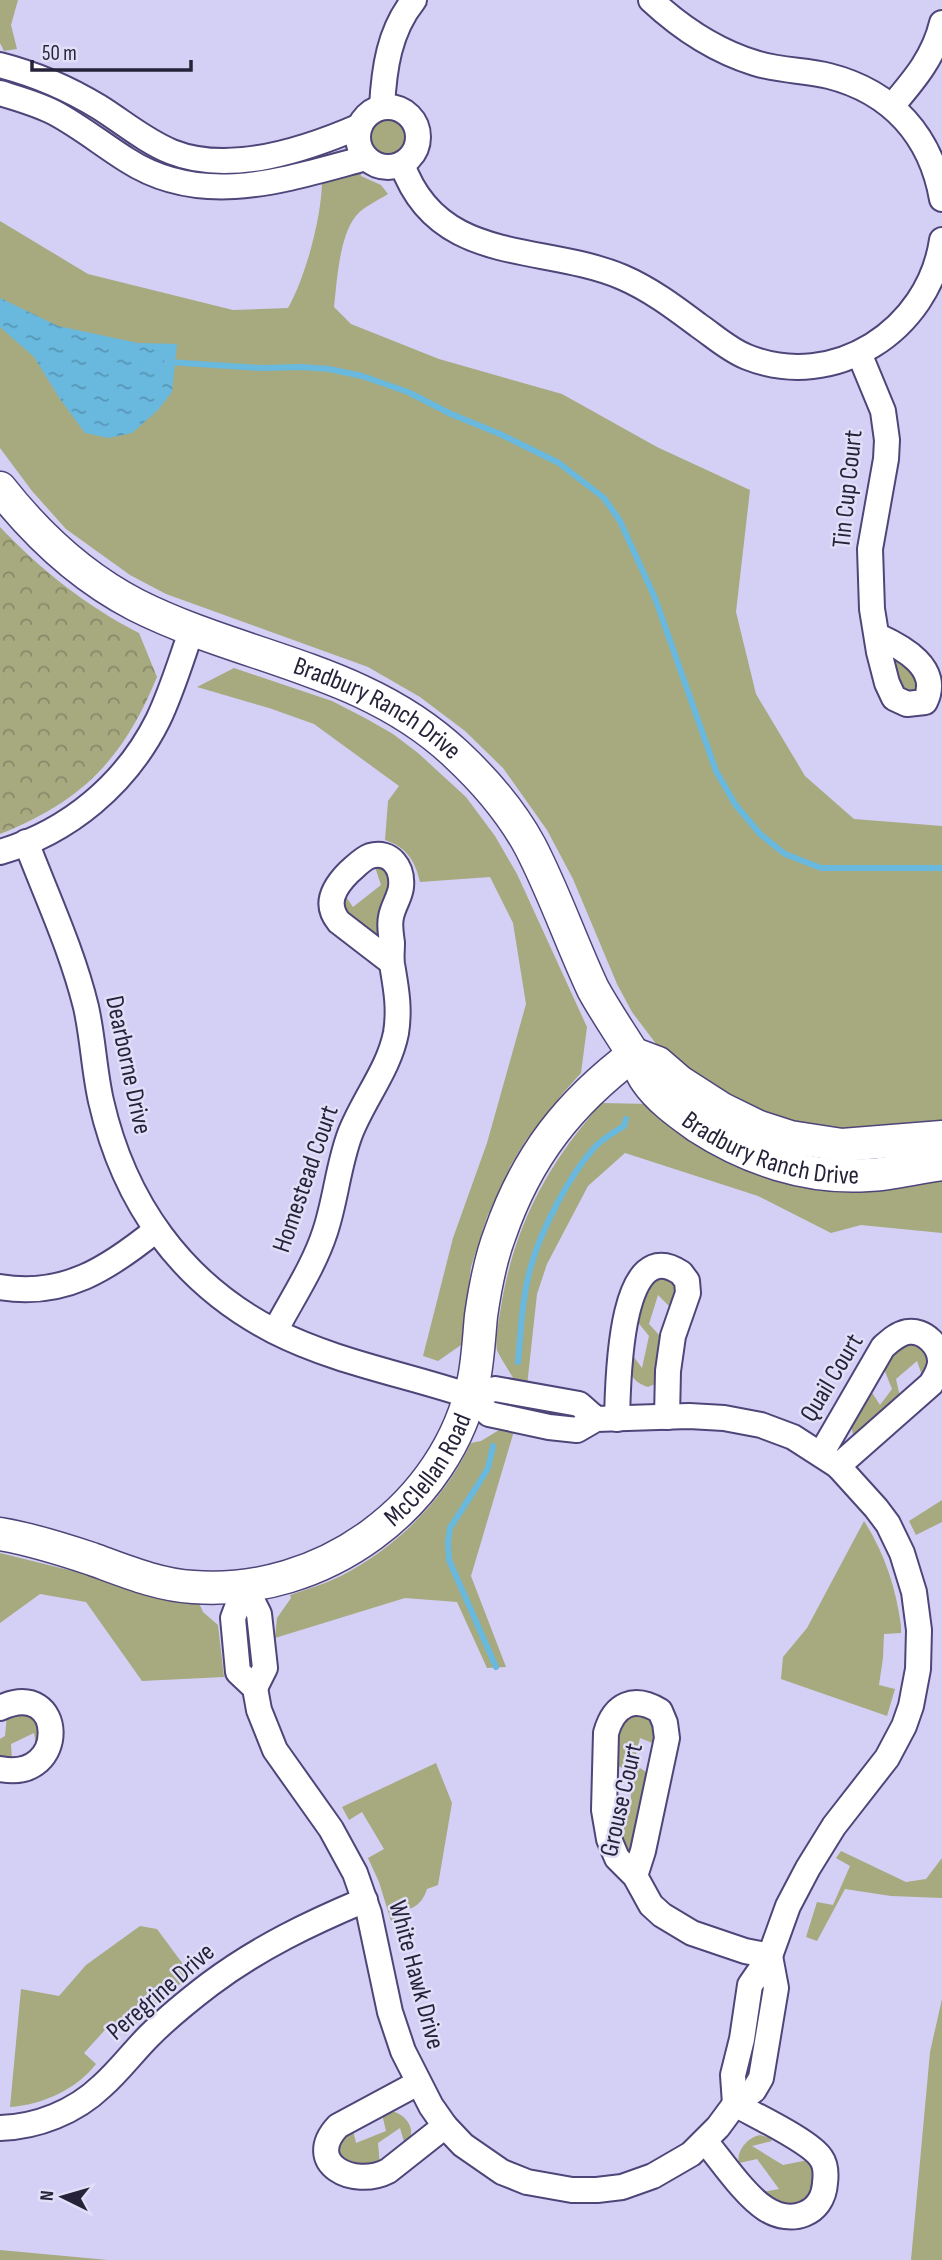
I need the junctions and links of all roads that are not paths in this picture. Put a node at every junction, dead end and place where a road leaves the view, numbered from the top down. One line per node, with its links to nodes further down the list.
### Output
1 (414, 0): 7 (street)
2 (658, 2): 6 (street)
3 (942, 23): 6 (street)
4 (0, 65): 8 (street)
5 (0, 93): 10 (street)
6 (892, 106): 15 (street)
7 (382, 107): 9 (street); 13 (street)
8 (114, 117): 10 (street); 11 (street)
9 (360, 126): 11 (street); 12 (street)
10 (99, 140): 14 (street)
11 (259, 158): 14 (street)
12 (366, 158): 13 (street); 14 (street)
13 (401, 164): 17 (street)
14 (264, 183)
15 (942, 199)
16 (942, 240): 17 (street)
17 (859, 353): 20 (street, Tin Cup Court)
18 (0, 488): 19 (street, Bradbury Ranch Drive)
19 (192, 629): 21 (street); 24 (street, Bradbury Ranch Drive)
20 (878, 636)
21 (26, 842): 22 (street); 27 (street, Dearborne Drive)
22 (0, 852)
23 (391, 962): 29 (street, Homestead Court)
24 (634, 1054): 25 (street, Bradbury Ranch Drive); 26 (street, Bradbury Ranch Drive); 30 (street, McClellan Road)
25 (942, 1137)
26 (942, 1164)
27 (156, 1230): 28 (street); 29 (street, Dearborne Drive)
28 (0, 1286)
29 (275, 1331): 30 (street, Dearborne Drive)
30 (470, 1396): 32 (street); 35 (street, McClellan Road)
31 (667, 1417): 32 (street); 32 (street); 33 (street)
32 (606, 1419)
33 (829, 1460): 33 (street, Quail Court); 40 (street)
34 (0, 1534): 35 (street, McClellan Road)
35 (245, 1586): 39 (street, White Hawk Drive)
36 (0, 1708): 37 (street)
37 (0, 1769)
38 (635, 1876): 38 (street, Grouse Court); 40 (street, Grouse Court)
39 (365, 1900): 41 (street, White Hawk Drive); 44 (street, Peregrine Drive)
40 (770, 1956): 42 (street)
41 (418, 2082): 43 (street, White Hawk Drive); 43 (street)
42 (735, 2104): 45 (street, White Hawk Drive); 45 (street)
43 (445, 2126): 45 (street, White Hawk Drive)
44 (0, 2128)
45 (705, 2141)

